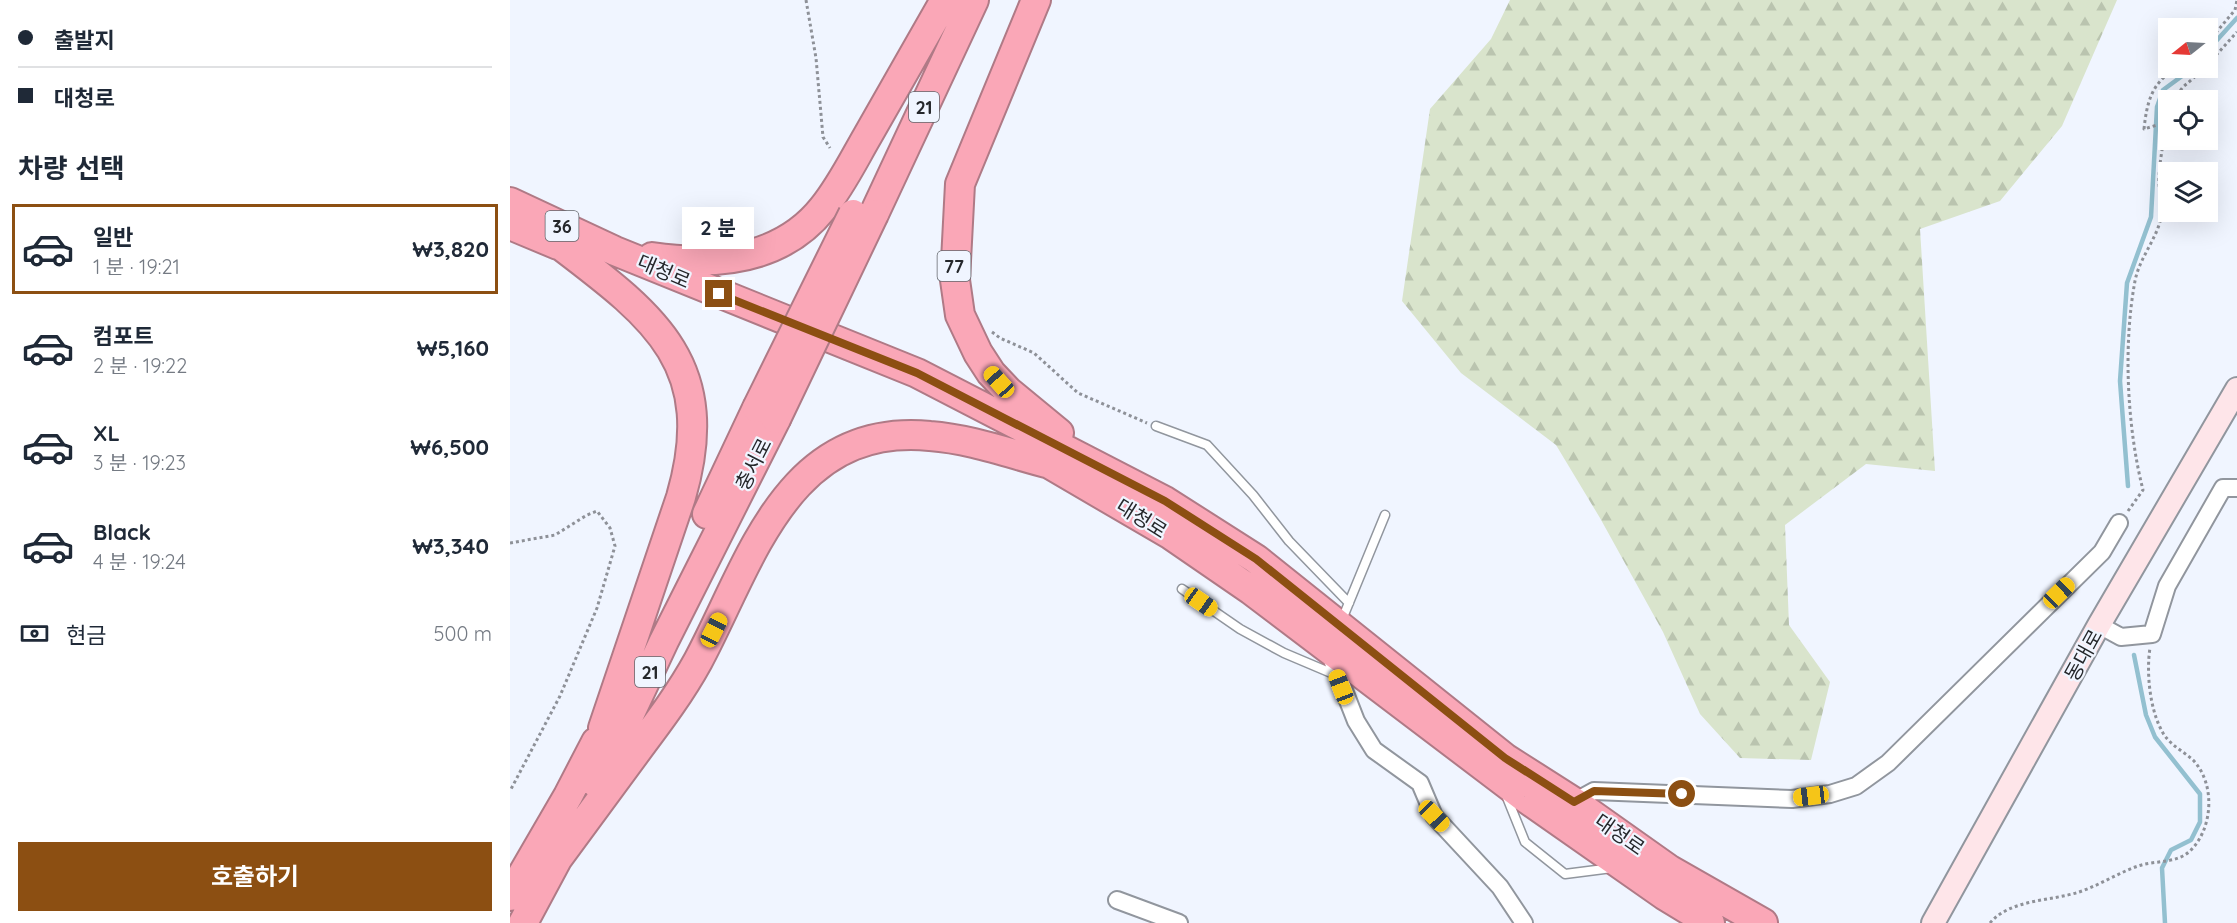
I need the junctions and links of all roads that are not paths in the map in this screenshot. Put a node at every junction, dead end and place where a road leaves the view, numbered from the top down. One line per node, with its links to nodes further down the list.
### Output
1 (945, 0): 9 (highway)
2 (955, 0): 6 (highway, 21)
3 (974, 0): 6 (highway, 21)
4 (1036, 0): 14 (highway, 77)
5 (510, 202): 9 (highway, 대청로 / 36)
6 (865, 210): 11 (highway, 21, bridge)
7 (510, 225): 8 (highway, 대청로 / 36)
8 (560, 245): 13 (highway, 대청로 / 36); 22 (highway)
9 (615, 250): 14 (highway, 대청로 / 36)
10 (2237, 389): 19 (street, 동대로)
11 (766, 413): 22 (highway, 충서로 / 21); 25 (highway, 충서로 / 21)
12 (1156, 426): 20 (lane)
13 (1050, 464): 20 (highway, 대청로 / 36); 25 (highway)
14 (1118, 478): 20 (highway, 대청로 / 36)
15 (2237, 488): 19 (street)
16 (1385, 515): 20 (lane)
17 (2119, 523): 24 (street)
18 (1182, 589): 21 (lane)
19 (2099, 625): 34 (street, 동대로)
20 (1336, 628): 21 (street); 23 (highway, 대청로 / 36); 24 (highway, 대청로 / 36)
21 (1337, 675): 31 (street)
22 (603, 728): 27 (highway, 충서로 / 21)
23 (1499, 778): 26 (highway, 대청로 / 36); 26 (lane)
24 (1574, 802): 33 (highway, 대청로 / 36)
25 (558, 858): 29 (highway, 충서로 / 21)
26 (1624, 867): 32 (highway, 대청로 / 36)
27 (510, 896)
28 (1117, 900): 30 (street)
29 (522, 923)
30 (1179, 923)
31 (1524, 923)
32 (1710, 923)
33 (1763, 923)
34 (1934, 923)

